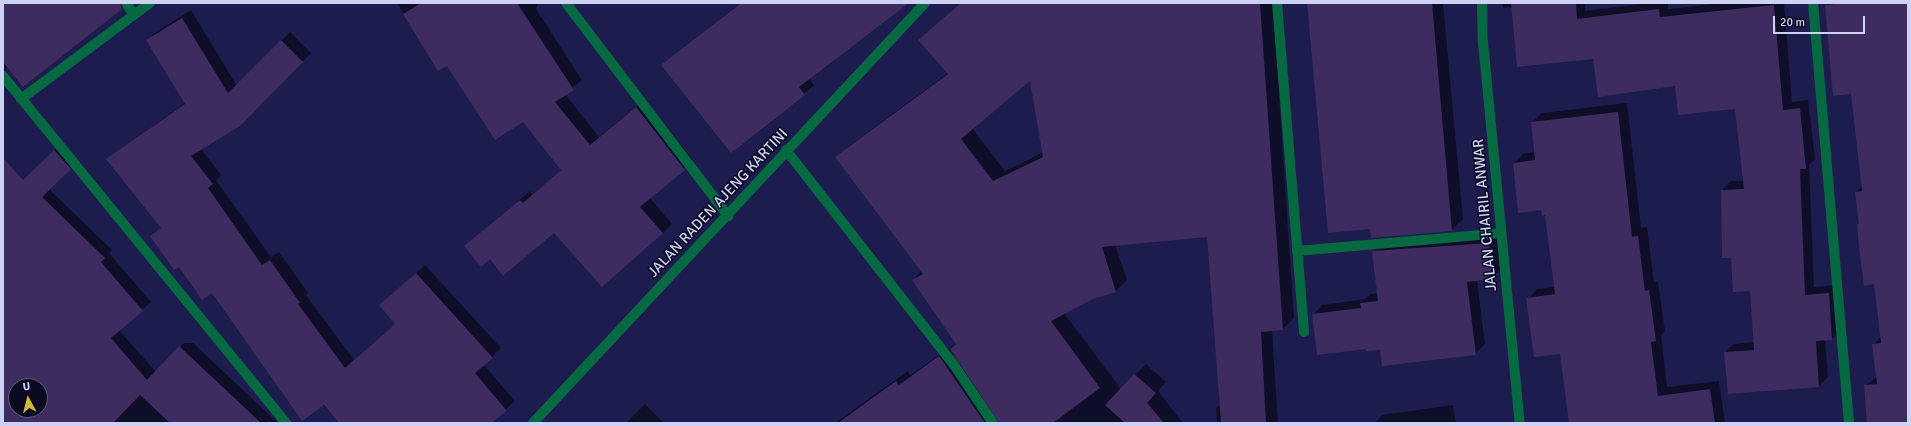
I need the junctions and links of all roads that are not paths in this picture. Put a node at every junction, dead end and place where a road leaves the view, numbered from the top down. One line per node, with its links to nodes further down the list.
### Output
1 (126, 3): 8 (street)
2 (150, 3): 8 (street)
3 (566, 3): 12 (street)
4 (925, 3): 11 (street, JALAN RADEN AJENG KARTINI)
5 (1277, 3): 14 (street)
6 (1482, 3): 13 (street, JALAN CHAIRIL ANWAR)
7 (1813, 3): 20 (street)
8 (134, 15): 10 (street)
9 (3, 76): 10 (street)
10 (21, 99): 16 (street)
11 (786, 150): 12 (street, JALAN RADEN AJENG KARTINI); 18 (street)
12 (728, 216): 17 (street, JALAN RADEN AJENG KARTINI)
13 (1502, 233): 14 (street); 19 (street, JALAN CHAIRIL ANWAR)
14 (1297, 251): 15 (street)
15 (1304, 332)
16 (286, 423)
17 (533, 423)
18 (993, 423)
19 (1520, 423)
20 (1849, 423)

